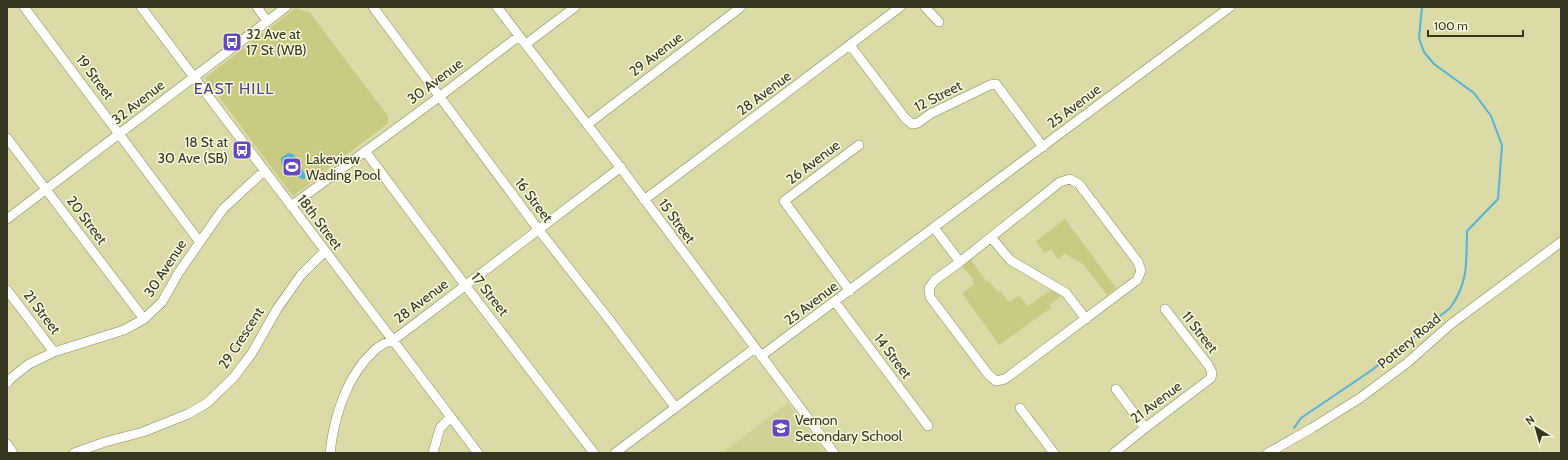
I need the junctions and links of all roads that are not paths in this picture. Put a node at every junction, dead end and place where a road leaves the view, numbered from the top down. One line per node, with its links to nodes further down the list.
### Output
1 (24, 7): 20 (street, 19 Street)
2 (141, 7): 17 (street, 18th Street)
3 (256, 7): 12 (street)
4 (286, 7): 12 (street, 32 Avenue)
5 (372, 7): 18 (street, 16 Street)
6 (497, 7): 14 (street, 15 Street)
7 (574, 7): 15 (street)
8 (741, 7): 19 (street, 29 Avenue)
9 (900, 7): 16 (street, 28 Avenue)
10 (925, 7): 13 (street)
11 (1230, 7): 23 (street, 25 Avenue)
12 (267, 21): 17 (street, 32 Avenue)
13 (939, 22)
14 (519, 36): 15 (street, 15 Street); 18 (street, 30 Avenue)
15 (526, 44): 19 (street, 15 Street)
16 (850, 45): 23 (street, 12 Street); 28 (street, 28 Avenue)
17 (193, 76): 20 (street, 32 Avenue); 26 (street, 18th Street)
18 (440, 97): 24 (street, 30 Avenue); 32 (street, 16 Street)
19 (588, 124): 25 (street, 15 Street)
20 (120, 134): 27 (street, 32 Avenue); 34 (street, 19 Street)
21 (7, 138): 27 (street, 20 Street)
22 (859, 145): 40 (street, 26 Avenue)
23 (1043, 147): 31 (street, 25 Avenue)
24 (366, 151): 29 (street, 30 Avenue); 38 (street, 17 Street)
25 (620, 168): 28 (street, 15 Street); 32 (street, 28 Avenue)
26 (264, 171): 29 (street, 18th Street); 34 (street, 30 Avenue)
27 (46, 190): 30 (street, 32 Avenue); 43 (street, 20 Street)
28 (644, 200): 46 (street, 15 Street)
29 (291, 206): 36 (street, 18th Street)
30 (8, 217)
31 (935, 228): 37 (street); 40 (street, 25 Avenue)
32 (538, 229): 38 (street, 28 Avenue); 52 (street, 16 Street)
33 (991, 237): 37 (street); 44 (street); 44 (street)
34 (200, 241): 43 (street, 30 Avenue)
35 (1561, 242): 68 (street, Pottery Road)
36 (325, 251): 45 (street, 18th Street); 59 (street, 29 Crescent)
37 (960, 262): 44 (street)
38 (465, 286): 45 (street, 28 Avenue); 63 (street, 17 Street)
39 (7, 290): 47 (street, 21 Street)
40 (850, 291): 41 (street, 25 Avenue)
41 (835, 302): 48 (street, 25 Avenue); 55 (street, 14 Street)
42 (1165, 309): 49 (street, 11 Street)
43 (144, 319): 47 (street, 30 Avenue)
44 (1086, 319)
45 (392, 340): 54 (street, 18th Street); 60 (street, 28 Avenue)
46 (755, 348): 48 (street, 15 Street); 52 (street)
47 (54, 352): 50 (street, 30 Avenue)
48 (762, 356): 65 (street, 15 Street)
49 (1212, 373): 56 (street, 21 Avenue)
50 (7, 383)
51 (1116, 389): 56 (street)
52 (675, 407): 64 (street)
53 (1020, 408): 66 (street)
54 (451, 417): 61 (street); 62 (street, 18th Street)
55 (928, 426)
56 (1145, 428): 67 (street, 21 Avenue)
57 (7, 444): 58 (street)
58 (13, 453)
59 (74, 453)
60 (330, 453)
61 (433, 453)
62 (478, 453)
63 (594, 453)
64 (615, 453)
65 (834, 453)
66 (1054, 453)
67 (1114, 453)
68 (1268, 453)

